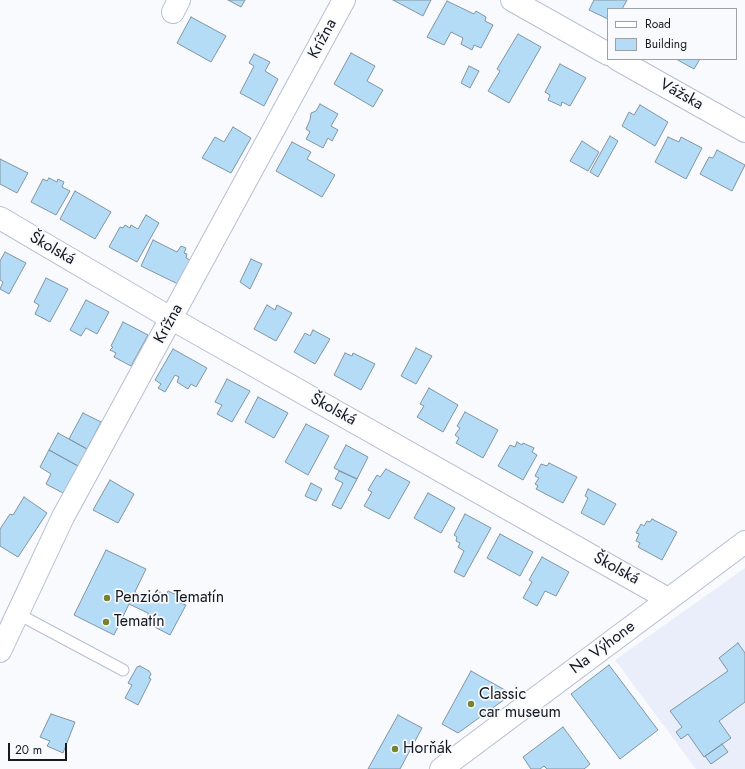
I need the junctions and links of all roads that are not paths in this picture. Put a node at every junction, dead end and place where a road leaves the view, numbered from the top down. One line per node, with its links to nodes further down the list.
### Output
1 (344, 0): 7 (street, Krížna)
2 (512, 0): 3 (street)
3 (607, 53)
4 (619, 60): 5 (street, Vážska)
5 (745, 131)
6 (0, 218): 7 (street, Školská)
7 (172, 319): 9 (street, Školská); 10 (street, Krížna)
8 (745, 542): 9 (street, Na Výhone)
9 (668, 599): 13 (street, Na Výhone)
10 (18, 614): 11 (street, Krížna); 12 (lane)
11 (0, 651)
12 (123, 670)
13 (442, 769)

